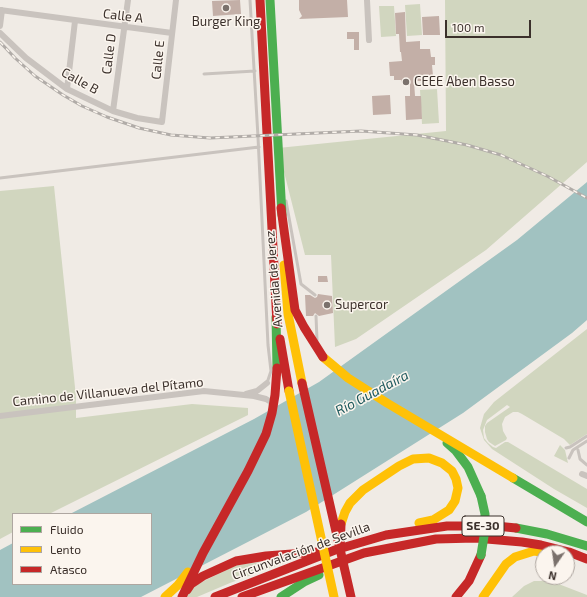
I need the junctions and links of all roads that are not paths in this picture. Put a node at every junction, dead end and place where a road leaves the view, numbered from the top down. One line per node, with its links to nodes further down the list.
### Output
1 (128, 0): 10 (street, Calle D)
2 (176, 0): 12 (street, Calle E)
3 (250, 0): 14 (lane, Avenida de Jerez)
4 (260, 0): 25 (main road, Avenida de Jerez)
5 (270, 0): 20 (main road, Avenida de Jerez)
6 (367, 0): 13 (street)
7 (1, 10): 8 (street, Calle A); 9 (street)
8 (75, 21): 10 (street, Calle A); 16 (street)
9 (0, 26)
10 (124, 26): 12 (street, Calle A); 17 (street, Calle D)
11 (0, 33): 16 (street, Calle B)
12 (172, 33): 18 (street, Calle E)
13 (369, 40)
14 (255, 71): 15 (lane); 19 (lane, Avenida de Jerez)
15 (204, 74)
16 (67, 89): 17 (street, Calle B)
17 (113, 111): 18 (street, Calle B)
18 (162, 122)
19 (259, 148): 21 (lane); 27 (lane, Avenida de Jerez)
20 (279, 158): 22 (main road, Avenida de Jerez); 23 (lane)
21 (0, 178)
22 (281, 208): 26 (main road); 44 (main road, Avenida de Jerez, bridge)
23 (316, 295)
24 (316, 316): 26 (lane)
25 (276, 317): 30 (main road); 54 (main road, Avenida de Jerez, bridge)
26 (316, 347): 33 (main road)
27 (271, 371): 28 (lane, Avenida de Jerez); 30 (lane)
28 (267, 383): 29 (street)
29 (242, 394): 31 (street); 32 (street, Camino de Villanueva del Pítamo)
30 (275, 395): 31 (main road)
31 (272, 409): 46 (main road)
32 (0, 416)
33 (430, 429): 40 (main road); 56 (main road, bridge)
34 (587, 436): 36 (lane)
35 (587, 441): 38 (lane)
36 (566, 448)
37 (578, 450): 39 (lane)
38 (569, 458)
39 (587, 465)
40 (587, 522)
41 (386, 535): 43 (main road, Circunvalación de Sevilla / SE-30); 44 (main road, Circunvalación de Sevilla / SE-30); 44 (main road, bridge)
42 (406, 544): 48 (main road, Circunvalación de Sevilla / SE-30); 52 (main road, Circunvalación de Sevilla / SE-30); 53 (main road)
43 (584, 544)
44 (338, 551): 49 (main road); 51 (main road, Circunvalación de Sevilla / SE-30); 55 (main road, Avenida de Jerez, bridge)
45 (535, 551): 57 (main road)
46 (203, 553): 49 (main road); 50 (main road)
47 (575, 558): 48 (main road)
48 (587, 560)
49 (183, 596)
50 (165, 597)
51 (215, 597)
52 (242, 597)
53 (281, 597)
54 (334, 597)
55 (351, 597)
56 (456, 597)
57 (483, 597)

